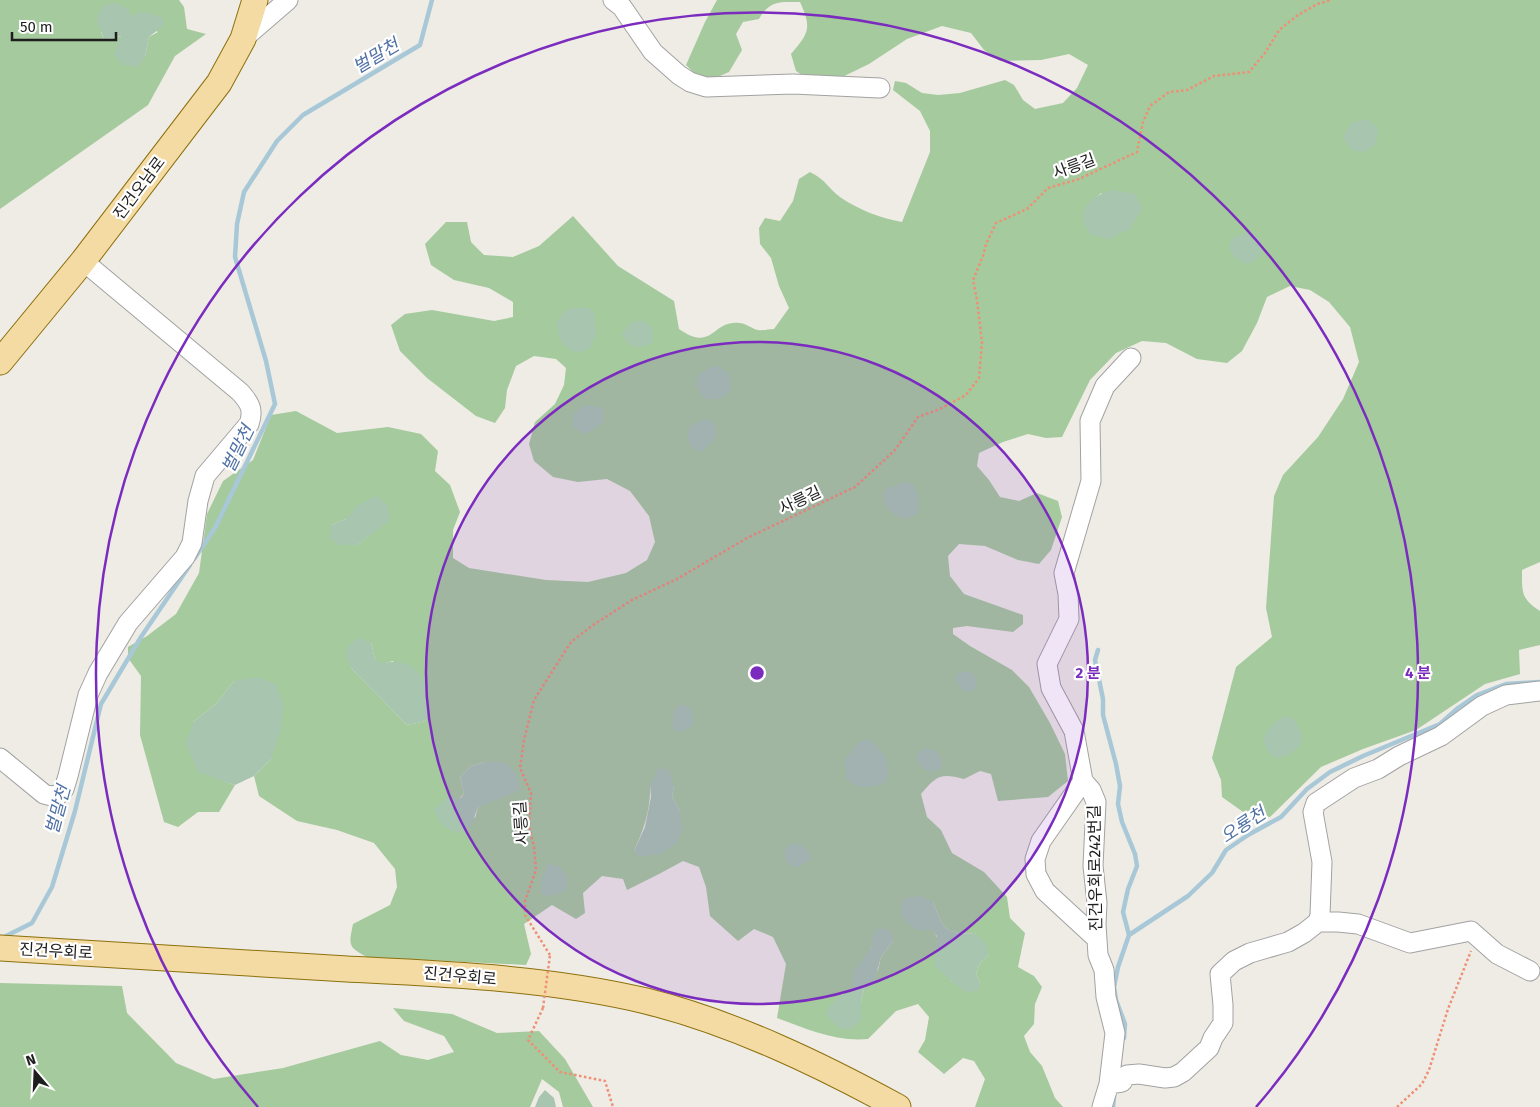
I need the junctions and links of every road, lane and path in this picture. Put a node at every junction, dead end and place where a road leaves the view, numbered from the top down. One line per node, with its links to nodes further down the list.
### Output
1 (255, 0): 5 (main road, 진건오남로)
2 (288, 0): 5 (street)
3 (613, 0): 6 (street)
4 (1331, 0): 19 (path, 사릉길, bridge)
5 (243, 39): 7 (main road, 진건오남로)
6 (880, 88)
7 (83, 261): 9 (main road, 진건오남로); 11 (street)
8 (1131, 358): 12 (street, 진건우회로242번길)
9 (0, 362)
10 (1540, 691): 13 (street)
11 (0, 758)
12 (1083, 781): 15 (street, 진건우회로242번길); 15 (street)
13 (1318, 922): 14 (street); 18 (street)
14 (1476, 935): 17 (street); 22 (path)
15 (1097, 939): 18 (street, 진건우회로242번길)
16 (0, 948): 20 (main road, 진건우회로)
17 (1530, 971)
18 (1114, 1083): 21 (street, 진건우회로242번길)
19 (613, 1107)
20 (898, 1107)
21 (1102, 1107)
22 (1397, 1107)

